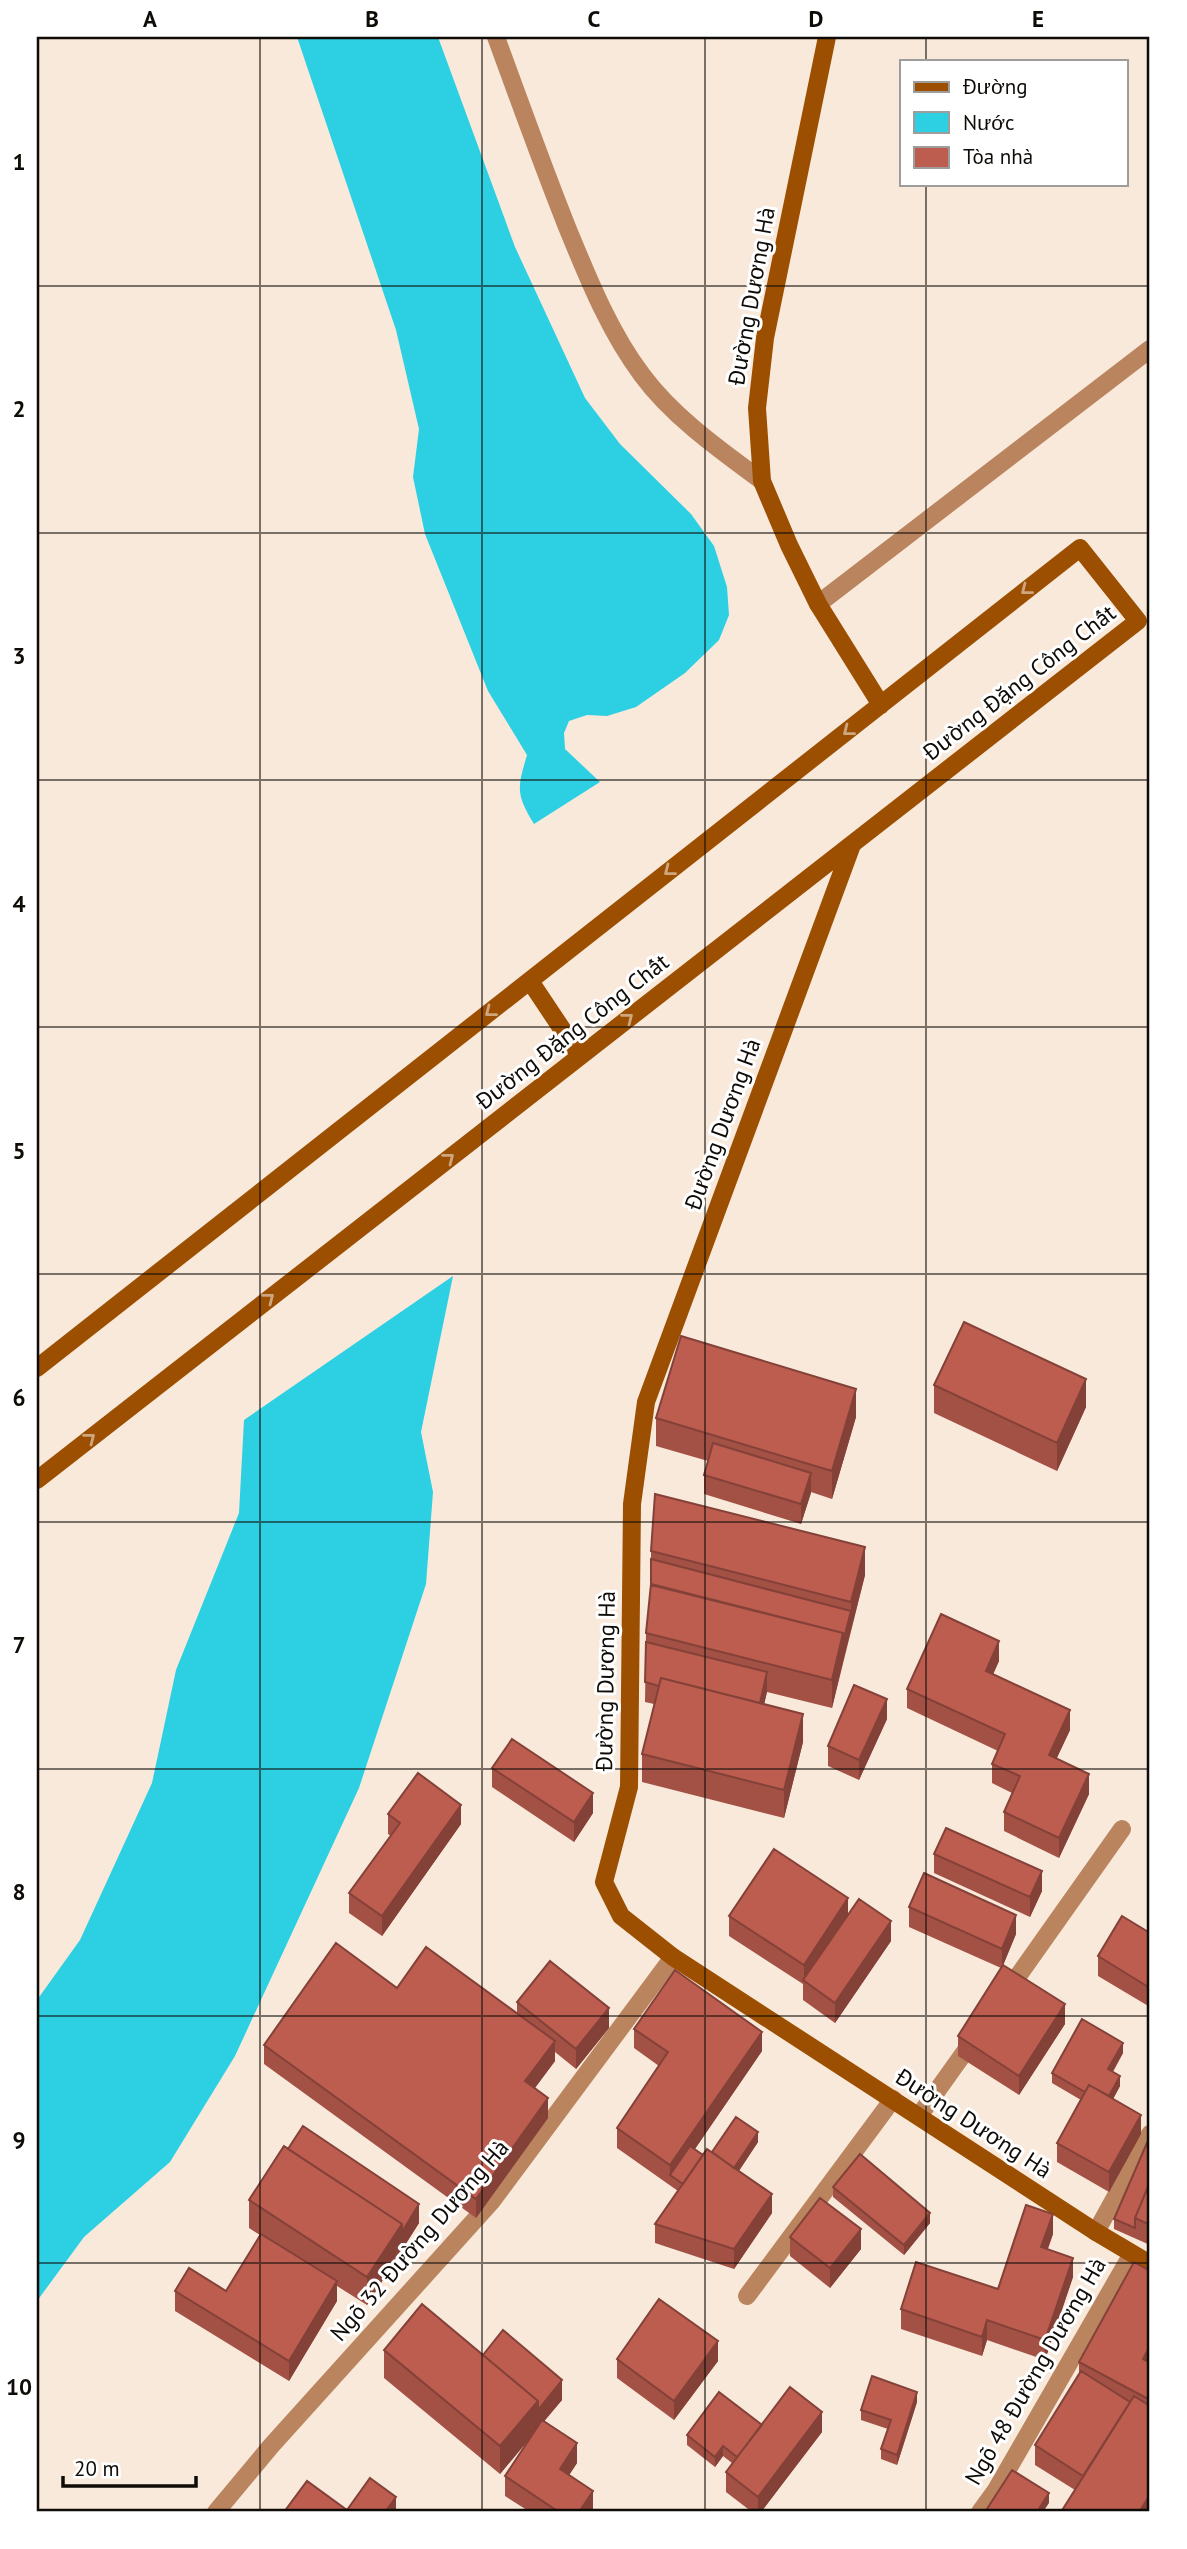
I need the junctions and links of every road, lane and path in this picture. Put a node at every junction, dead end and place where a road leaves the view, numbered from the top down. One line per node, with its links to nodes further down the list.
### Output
1 (496, 37): 4 (street)
2 (827, 37): 4 (main road, Đường Dương Hà)
3 (1150, 349): 5 (street)
4 (762, 481): 5 (main road, Đường Dương Hà)
5 (818, 604): 6 (main road, Đường Dương Hà)
6 (881, 705): 7 (main road, Đường Đặng Công Chất, one-way to 6); 8 (main road, one-way to 8)
7 (852, 843): 9 (main road, Đường Đặng Công Chất, one-way to 7); 13 (main road, Đường Dương Hà)
8 (530, 981): 9 (main road); 10 (main road, one-way to 10)
9 (580, 1056): 11 (main road, Đường Đặng Công Chất, one-way to 9)
10 (37, 1368)
11 (37, 1480)
12 (1122, 1829): 14 (street)
13 (673, 1957): 16 (main road, Đường Dương Hà); 23 (street, Ngõ 32 Đường Dương Hà)
14 (997, 2006)
15 (982, 2028): 17 (street)
16 (892, 2099): 17 (main road, Đường Dương Hà); 22 (street)
17 (919, 2116): 19 (main road, Đường Dương Hà)
18 (1150, 2134): 19 (street)
19 (1097, 2232): 20 (main road, Đường Dương Hà)
20 (1132, 2254): 21 (main road, Đường Dương Hà); 24 (street, Ngõ 48 Đường Dương Hà)
21 (1150, 2264)
22 (747, 2295)
23 (216, 2512)
24 (979, 2512)

